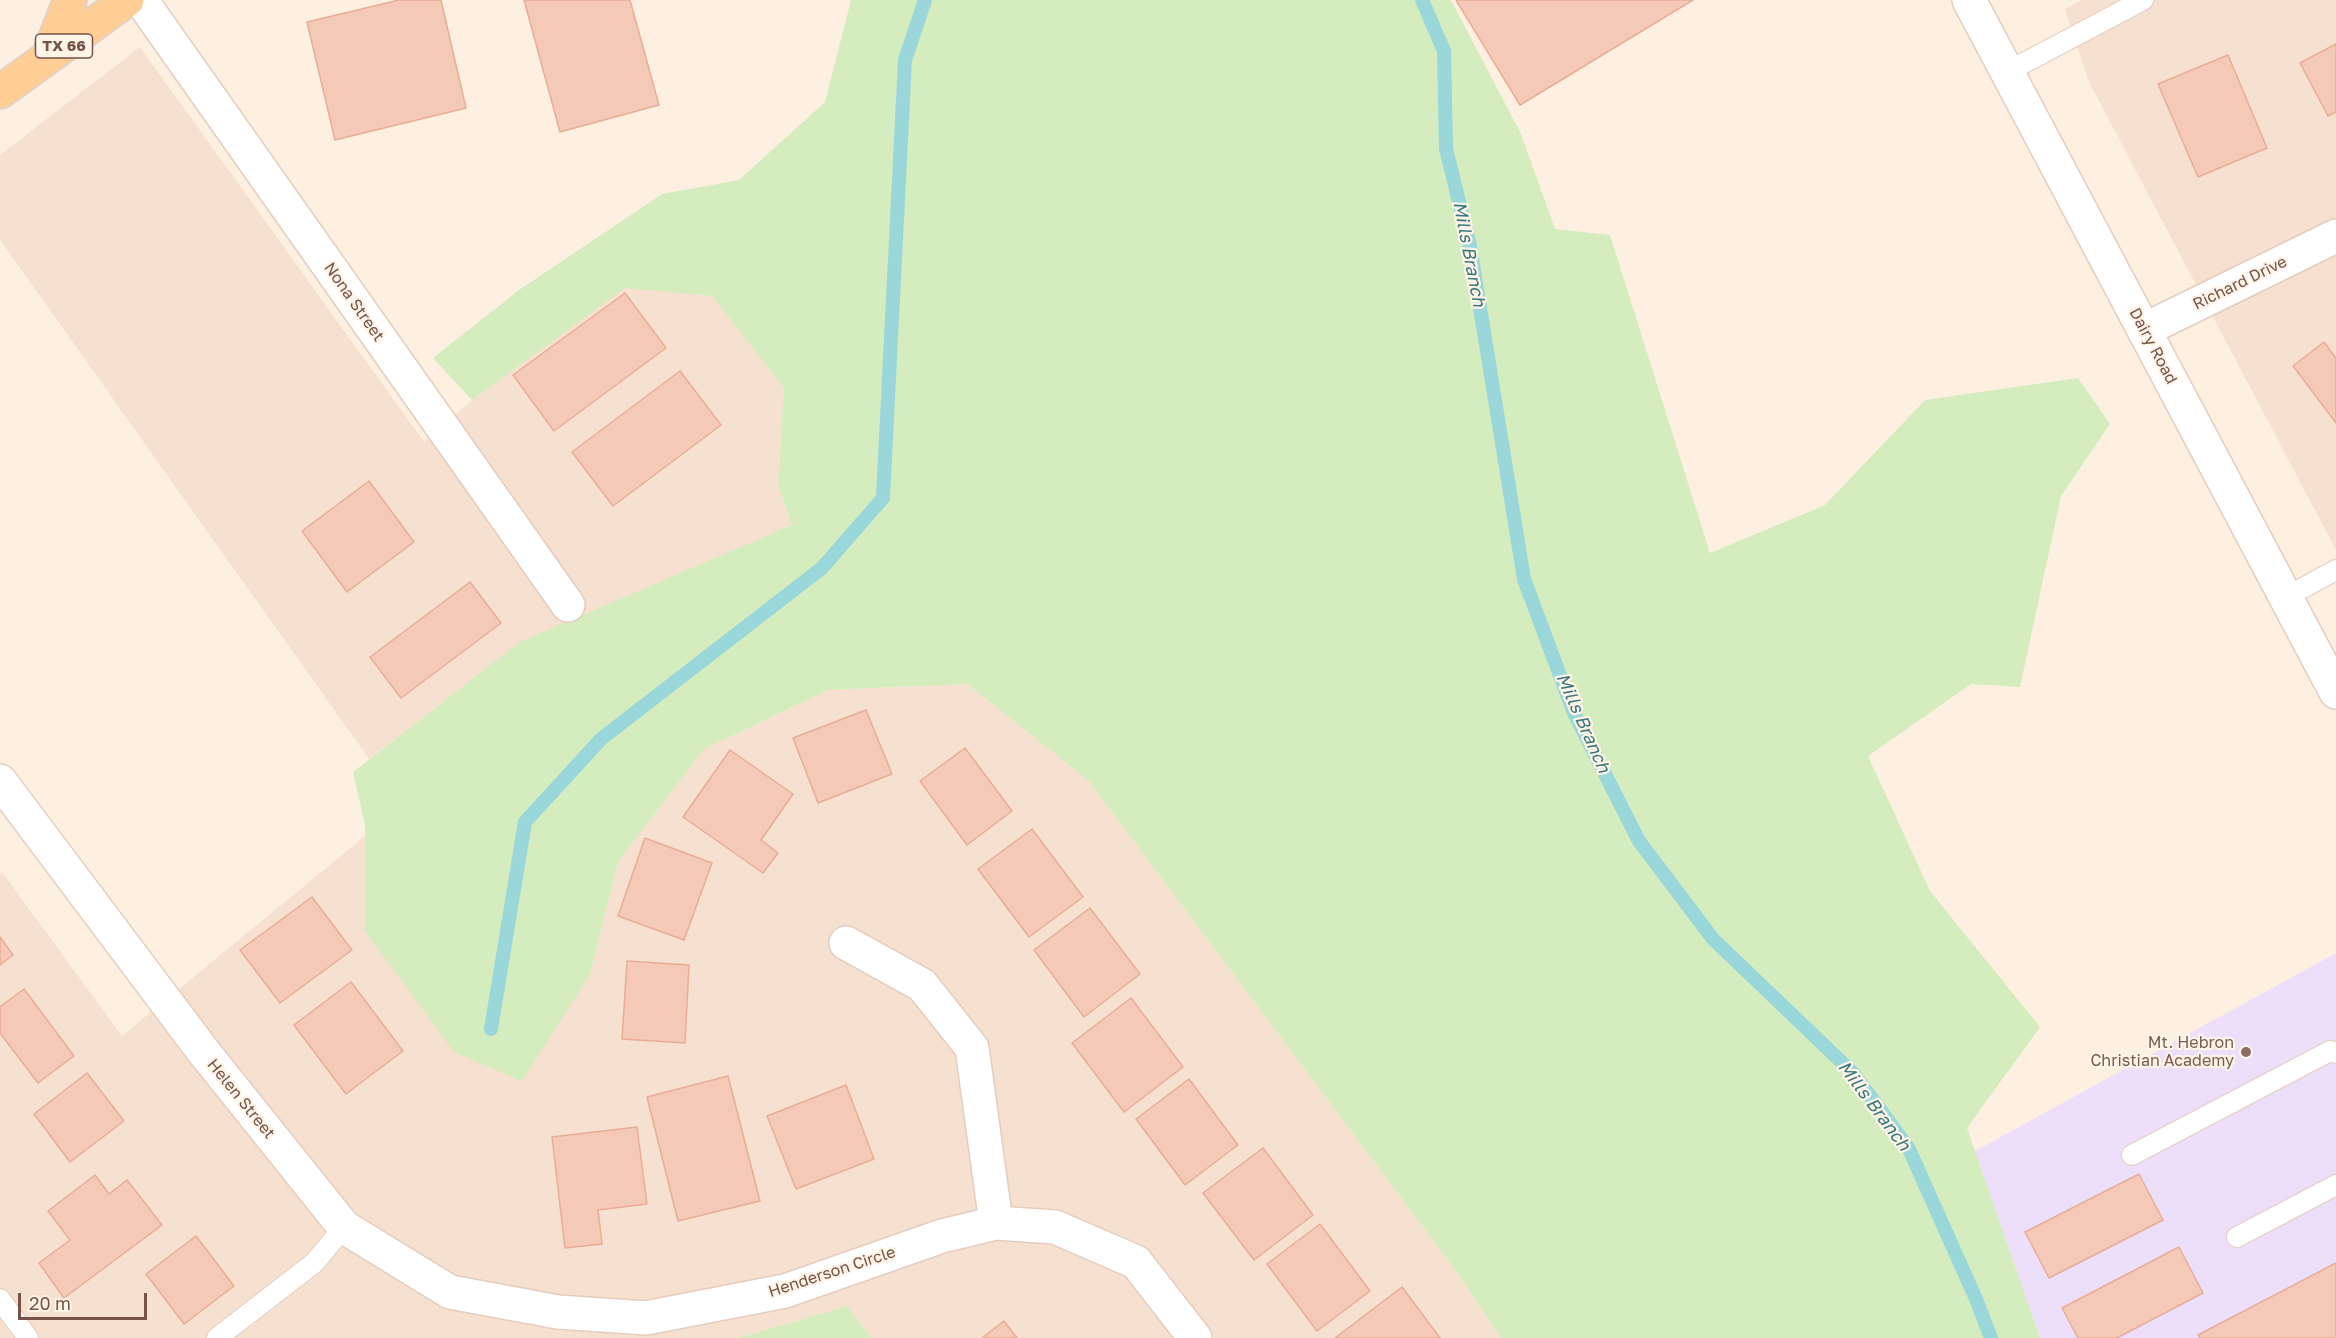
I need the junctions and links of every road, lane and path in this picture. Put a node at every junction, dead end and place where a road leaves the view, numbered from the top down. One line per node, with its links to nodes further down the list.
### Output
1 (70, 0): 6 (main road)
2 (127, 0): 6 (main road, TX 66)
3 (141, 0): 13 (street, Nona Street)
4 (1969, 0): 7 (street, Dairy Road)
5 (2143, 0): 7 (lane)
6 (48, 57): 8 (main road, TX 66)
7 (2007, 72): 10 (street, Dairy Road)
8 (0, 92)
9 (2336, 236): 10 (street, Richard Drive)
10 (2144, 330): 12 (street, Dairy Road)
11 (2336, 570): 12 (lane)
12 (2286, 597): 14 (street, Dairy Road)
13 (568, 605)
14 (2336, 692)
15 (0, 781): 21 (street, Helen Street)
16 (846, 943): 20 (street)
17 (2336, 1053): 18 (lane)
18 (2132, 1155)
19 (2336, 1185): 22 (lane)
20 (996, 1223): 24 (street, Henderson Circle); 27 (street, Henderson Circle)
21 (344, 1227): 24 (street, Helen Street); 26 (lane)
22 (2237, 1237)
23 (0, 1299): 25 (lane)
24 (554, 1325)
25 (28, 1338)
26 (216, 1338)
27 (1195, 1338)

